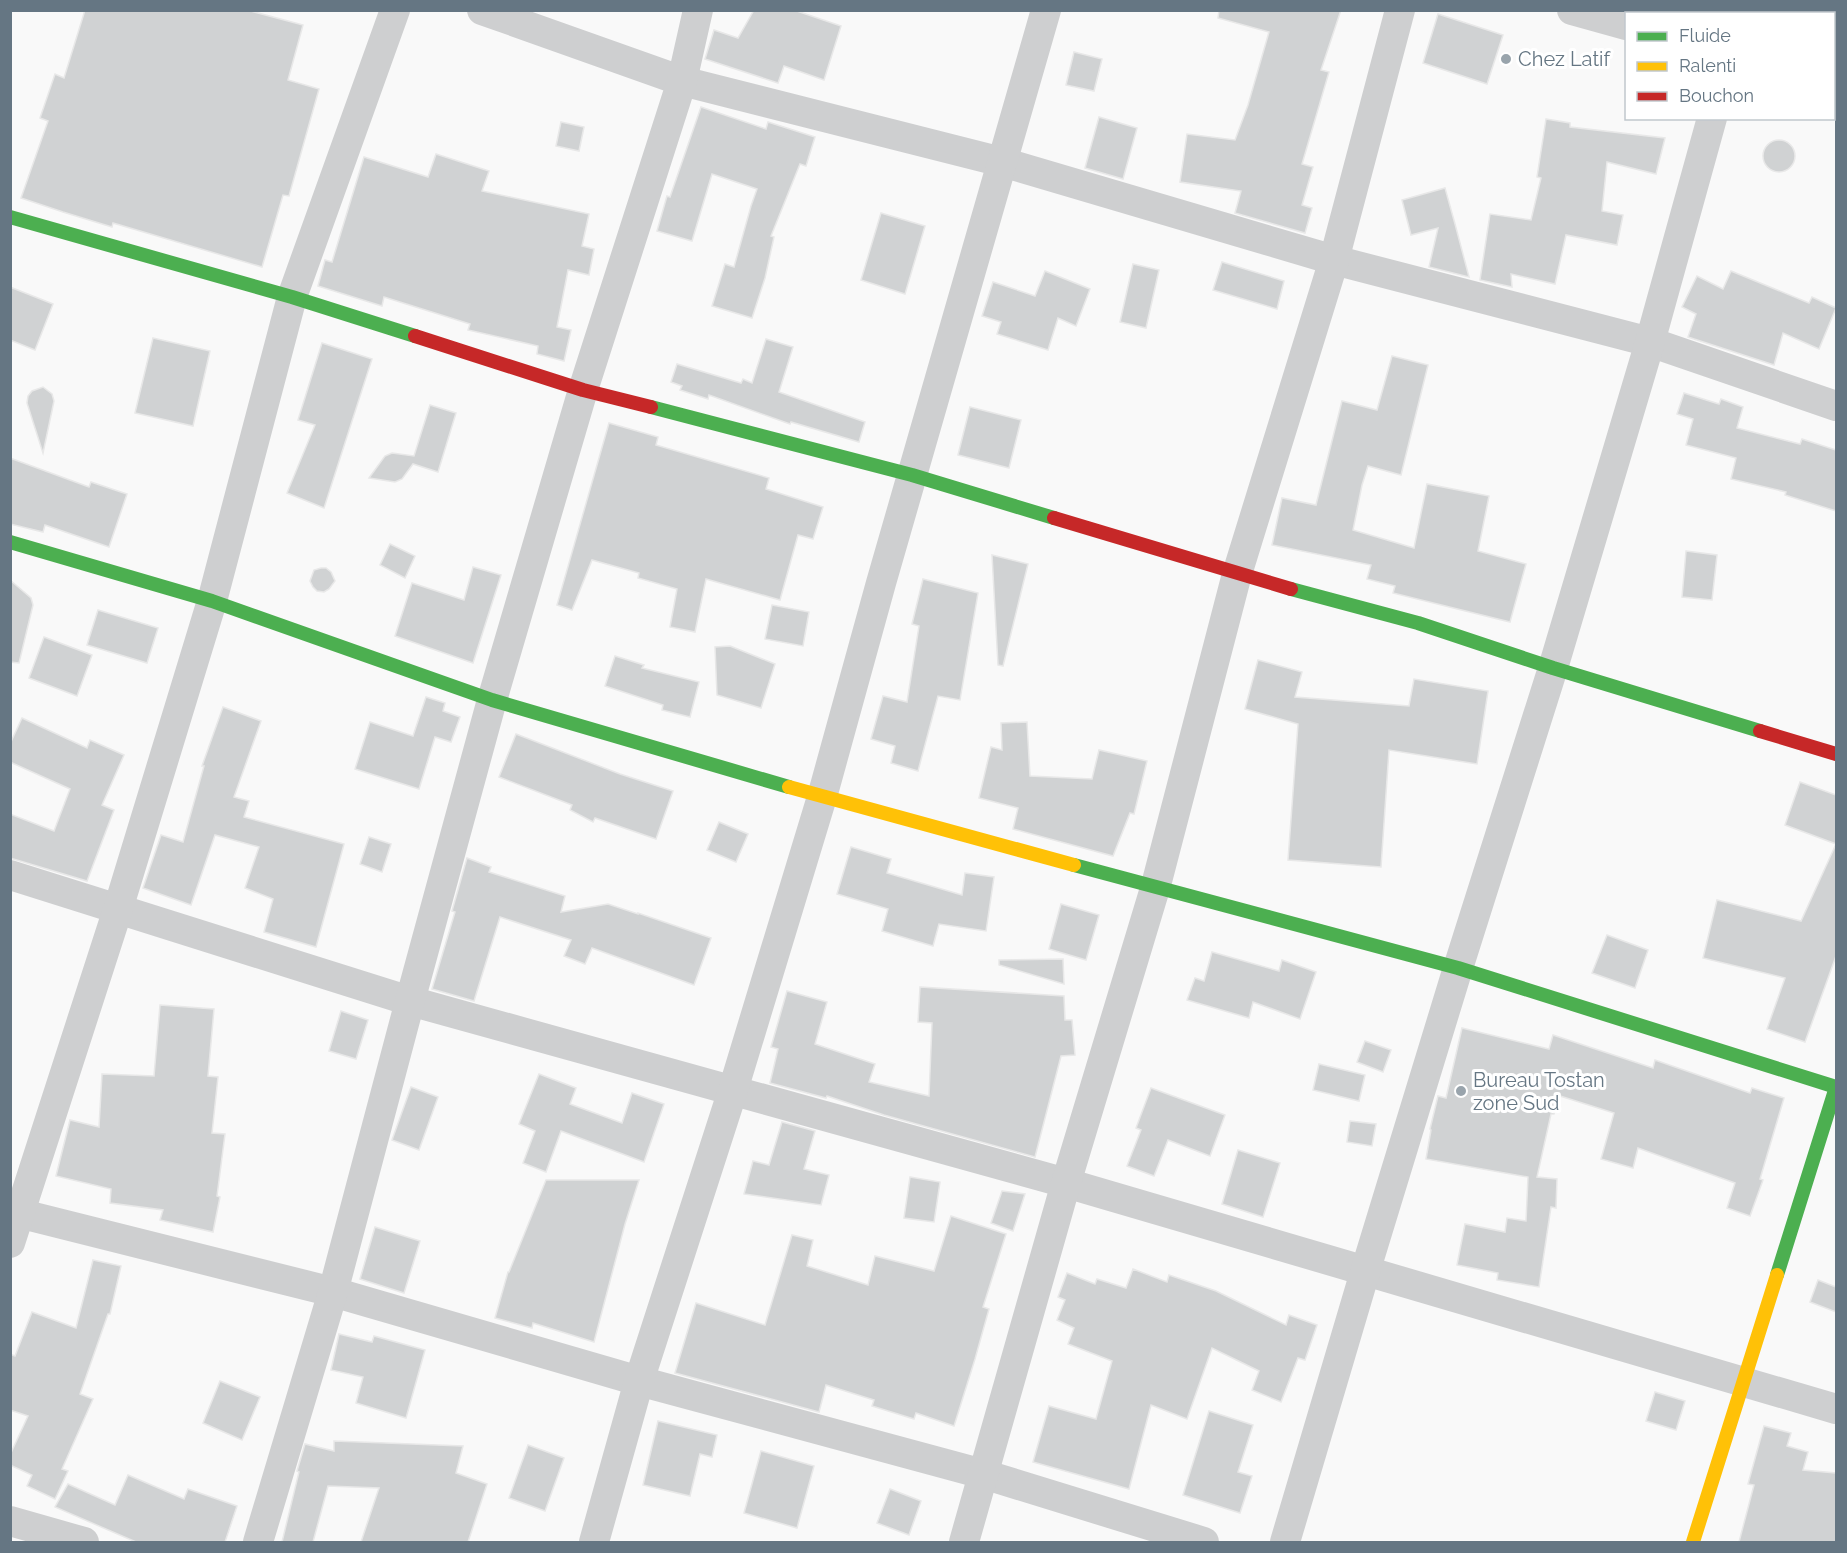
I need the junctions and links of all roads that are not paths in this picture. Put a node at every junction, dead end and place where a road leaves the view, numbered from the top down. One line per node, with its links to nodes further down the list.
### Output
1 (395, 10): 13 (street)
2 (482, 10): 8 (street)
3 (698, 10): 8 (street)
4 (1046, 10): 10 (street)
5 (1400, 10): 12 (street)
6 (1572, 10): 7 (street)
7 (1625, 25)
8 (682, 81): 10 (street); 15 (street)
9 (1711, 120): 14 (street)
10 (1002, 162): 12 (street); 17 (street)
11 (10, 217): 13 (street)
12 (1334, 260): 14 (street); 19 (street)
13 (292, 297): 15 (street); 20 (street)
14 (1650, 342): 16 (street); 21 (street)
15 (583, 390): 17 (street); 22 (street)
16 (1836, 406)
17 (912, 475): 19 (street); 24 (street)
18 (10, 542): 20 (street)
19 (1238, 574): 21 (street); 26 (street)
20 (212, 601): 22 (street); 27 (street)
21 (1553, 668): 23 (street); 28 (street)
22 (492, 700): 24 (street); 29 (street)
23 (1836, 754)
24 (822, 797): 26 (street); 31 (street)
25 (10, 875): 27 (street)
26 (1156, 885): 28 (street); 32 (street)
27 (118, 909): 29 (street); 33 (street)
28 (1458, 968): 30 (street); 35 (street)
29 (410, 1001): 31 (street); 36 (street)
30 (1836, 1087): 38 (street)
31 (733, 1090): 32 (street); 37 (street)
32 (1066, 1183): 35 (street); 40 (street)
33 (15, 1212): 34 (street); 36 (street)
34 (10, 1243)
35 (1365, 1272): 38 (street); 47 (street)
36 (333, 1292): 37 (street); 43 (street)
37 (639, 1381): 40 (street); 44 (street)
38 (1744, 1382): 39 (street); 48 (street)
39 (1836, 1409)
40 (983, 1474): 45 (street); 46 (street)
41 (10, 1521): 42 (street)
42 (84, 1542)
43 (258, 1542)
44 (594, 1542)
45 (964, 1542)
46 (1204, 1542)
47 (1285, 1542)
48 (1692, 1542)

